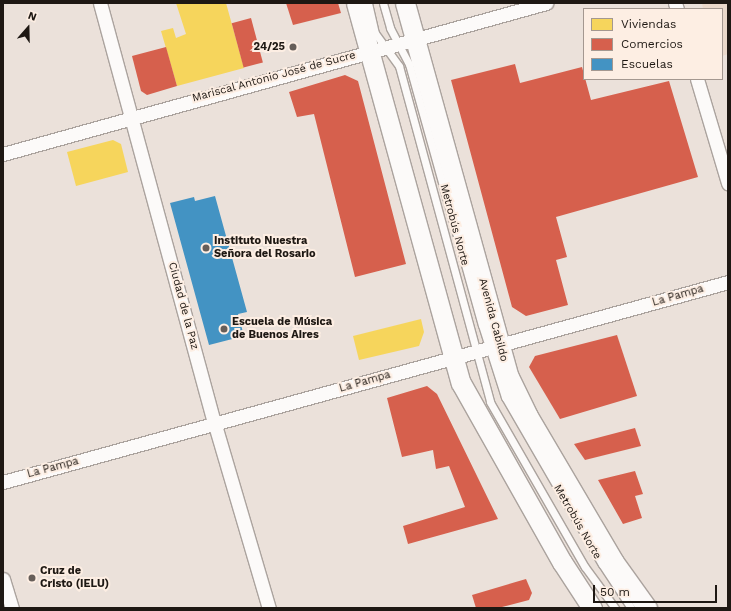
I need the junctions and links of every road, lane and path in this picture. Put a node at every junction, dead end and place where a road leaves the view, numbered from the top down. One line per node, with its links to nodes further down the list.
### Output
1 (100, 3): 9 (street, Ciudad de la Paz)
2 (356, 3): 7 (main road, Avenida Cabildo)
3 (368, 3): 7 (lane)
4 (383, 3): 7 (lane, Metrobús Norte)
5 (405, 3): 7 (main road, Avenida Cabildo)
6 (546, 3): 7 (street, Mariscal Antonio José de Sucre)
7 (393, 45): 9 (street, Mariscal Antonio José de Sucre); 13 (main road, Avenida Cabildo); 14 (lane, Metrobús Norte); 15 (main road, Avenida Cabildo)
8 (697, 80): 11 (street)
9 (132, 116): 10 (street, Mariscal Antonio José de Sucre); 16 (street, Ciudad de la Paz)
10 (3, 154)
11 (728, 184)
12 (728, 282): 13 (street, La Pampa)
13 (495, 347): 14 (street, La Pampa); 23 (lane, Metrobús Norte); 24 (main road, Avenida Cabildo)
14 (476, 352): 15 (street, La Pampa); 22 (lane, Metrobús Norte)
15 (454, 358): 16 (street, La Pampa); 19 (main road, Avenida Cabildo)
16 (215, 424): 17 (street, La Pampa); 21 (street, Ciudad de la Paz)
17 (3, 482)
18 (3, 579): 20 (street)
19 (590, 607)
20 (12, 608)
21 (269, 608)
22 (615, 608)
23 (631, 608)
24 (647, 608)

